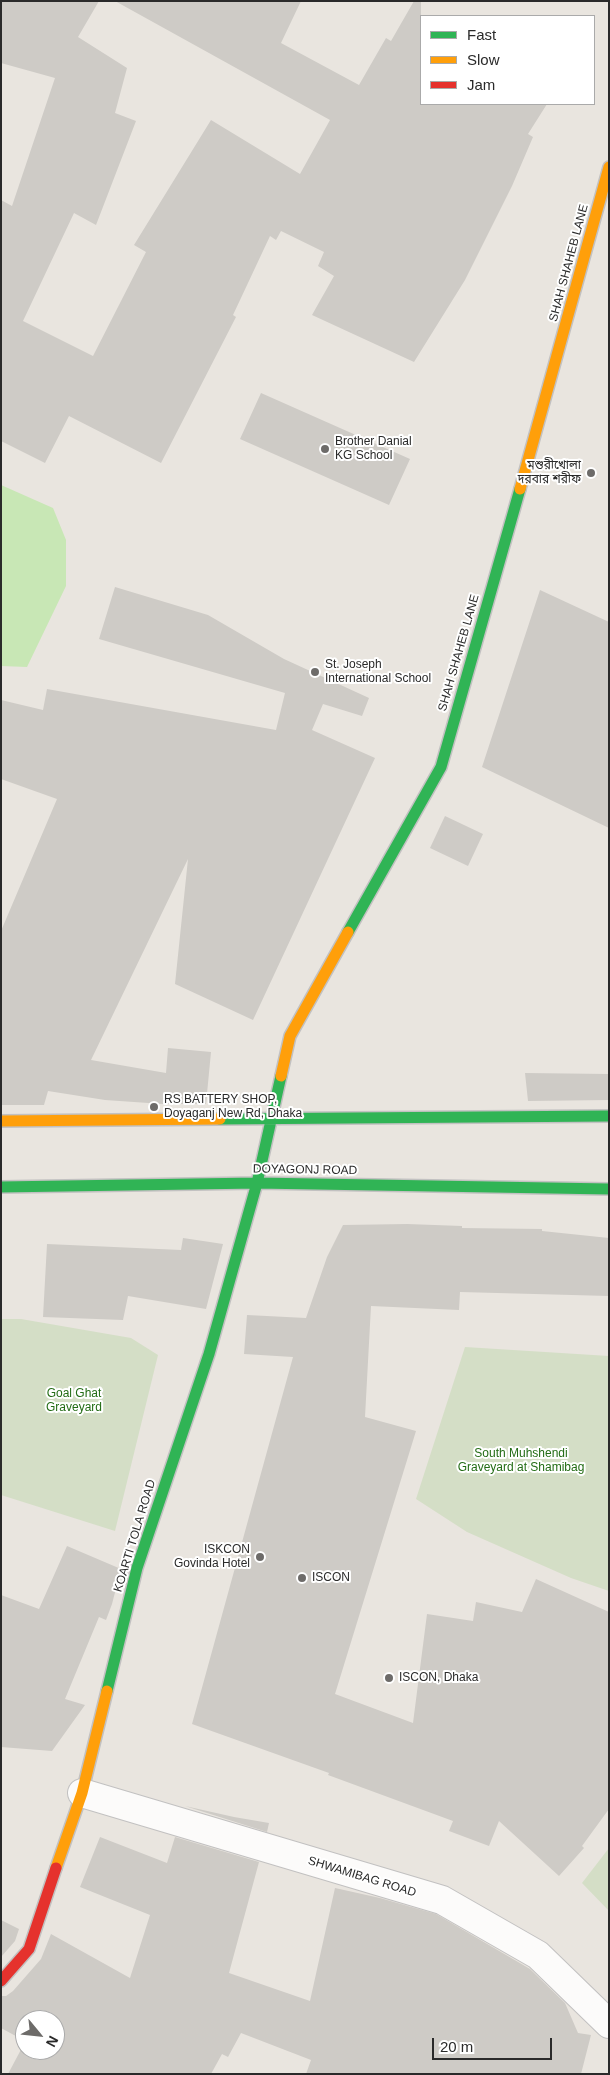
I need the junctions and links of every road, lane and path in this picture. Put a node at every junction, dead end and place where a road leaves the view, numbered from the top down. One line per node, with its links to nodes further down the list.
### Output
1 (609, 167): 3 (street, SHAH SHAHEB LANE)
2 (609, 1116): 3 (street)
3 (271, 1118): 4 (street); 5 (street, KOARTI TOLA ROAD)
4 (1, 1120)
5 (257, 1183): 6 (street, DOYAGONJ ROAD); 7 (street, DOYAGONJ ROAD); 8 (street, KOARTI TOLA ROAD)
6 (1, 1187)
7 (609, 1189)
8 (82, 1793): 9 (street, KOARTI TOLA ROAD); 10 (street, SHWAMIBAG ROAD)
9 (1, 1982)
10 (609, 2024)

